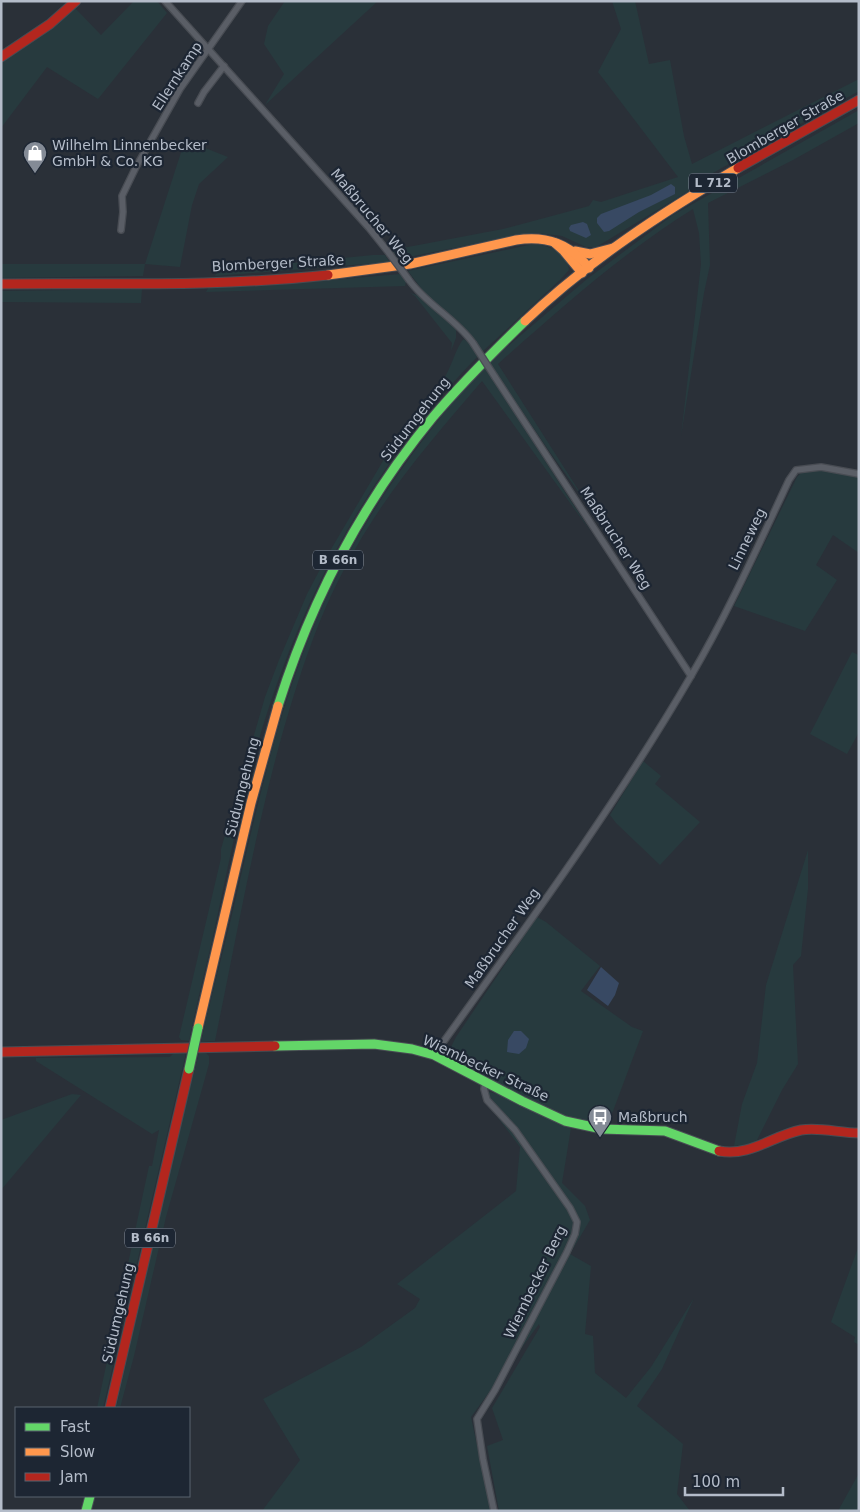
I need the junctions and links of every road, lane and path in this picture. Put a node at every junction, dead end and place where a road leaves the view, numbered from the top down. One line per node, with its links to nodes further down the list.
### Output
1 (76, 1): 5 (street)
2 (165, 1): 4 (street, Maßbrucher Weg)
3 (242, 1): 4 (street, Ellernkamp)
4 (208, 49): 6 (street, Maßbrucher Weg); 9 (street, Ellernkamp)
5 (1, 57)
6 (224, 66): 8 (street); 16 (street, Maßbrucher Weg, bridge)
7 (859, 100): 11 (street, Blomberger Straße / L 712)
8 (198, 102)
9 (121, 230)
10 (553, 241): 12 (street, Blomberger Straße); 13 (street); 14 (street, Blomberger Straße)
11 (615, 248): 12 (street); 13 (street, Blomberger Straße / L 712)
12 (575, 251): 13 (street, Blomberger Straße)
13 (585, 270): 21 (street, Südumgehung / B 66n, bridge)
14 (1, 284)
15 (859, 474): 16 (street, Linneweg)
16 (691, 676): 18 (street, Maßbrucher Weg)
17 (1, 1052): 18 (street, Wiembecker Straße)
18 (434, 1055): 19 (street, Wiembecker Straße)
19 (485, 1083): 20 (street, Wiembecker Straße); 24 (street, Wiembecker Berg)
20 (859, 1133)
21 (110, 1407)
22 (90, 1497): 23 (street)
23 (86, 1511)
24 (494, 1511)

